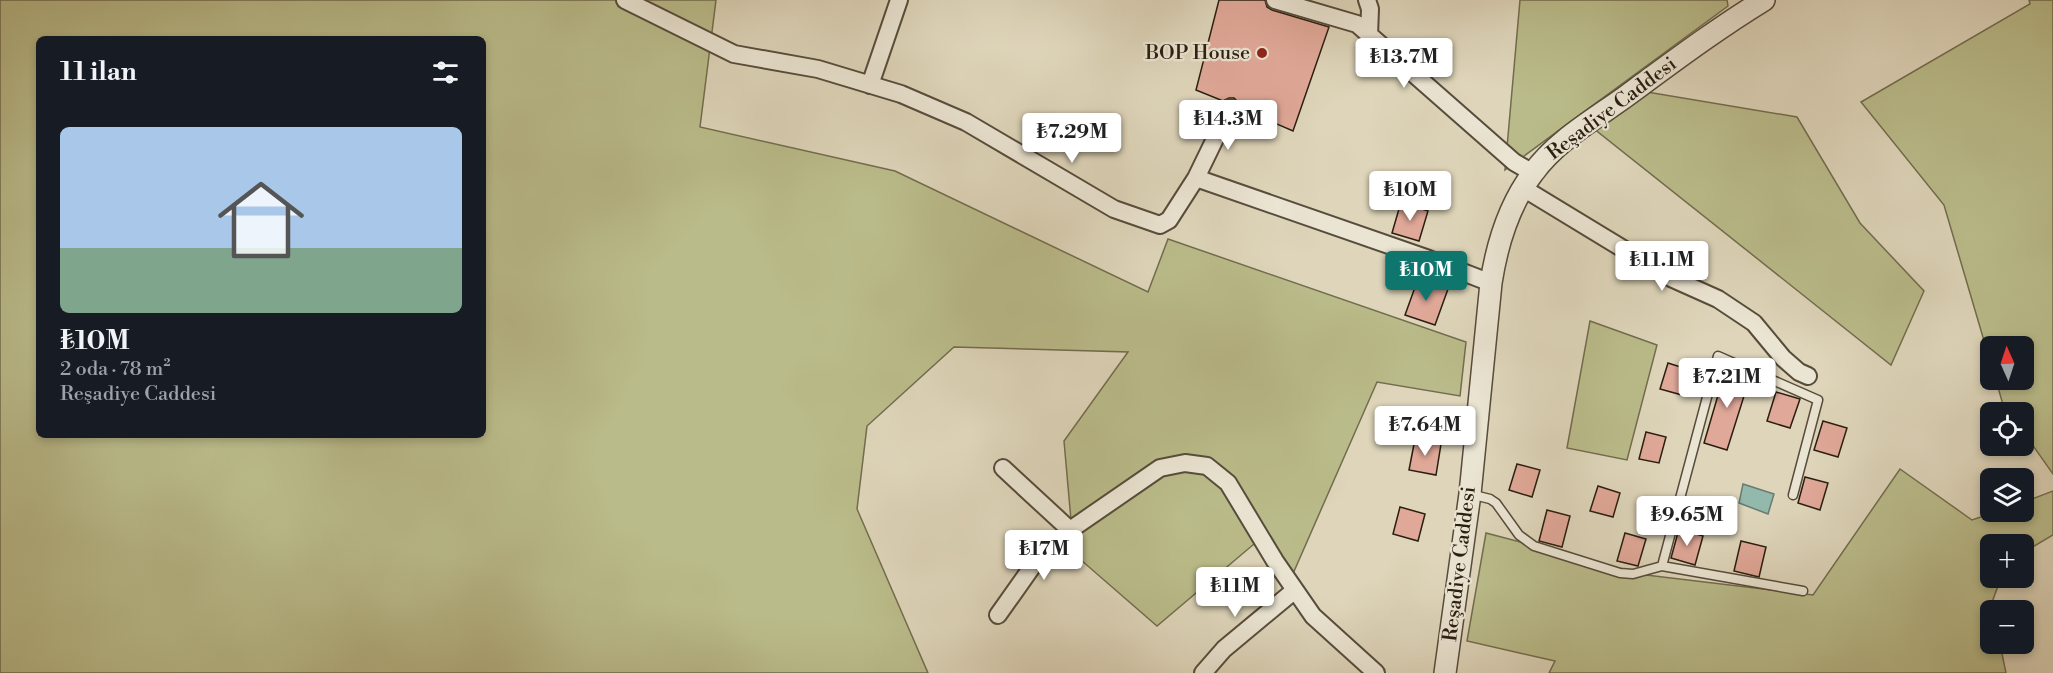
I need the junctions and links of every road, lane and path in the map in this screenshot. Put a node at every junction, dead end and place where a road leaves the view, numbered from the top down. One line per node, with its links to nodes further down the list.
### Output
1 (625, 0): 9 (street)
2 (899, 0): 9 (street)
3 (1275, 0): 7 (street)
4 (1323, 0): 7 (street)
5 (1367, 0): 8 (street)
6 (1756, 2): 12 (street, Reşadiye Caddesi)
7 (1332, 17): 8 (street)
8 (1369, 35): 12 (street)
9 (870, 85): 11 (street)
10 (1230, 108): 11 (street)
11 (1196, 178): 13 (street)
12 (1528, 180): 13 (street, Reşadiye Caddesi); 14 (street)
13 (1491, 283): 16 (street, Reşadiye Caddesi)
14 (1808, 376)
15 (1003, 468): 18 (street)
16 (1470, 494): 19 (lane); 25 (street, Reşadiye Caddesi)
17 (1793, 495): 19 (lane)
18 (1070, 530): 20 (street); 22 (street)
19 (1662, 566): 21 (lane)
20 (1295, 590): 23 (street); 24 (street)
21 (1803, 591)
22 (998, 615)
23 (1203, 673)
24 (1376, 673)
25 (1445, 673)

